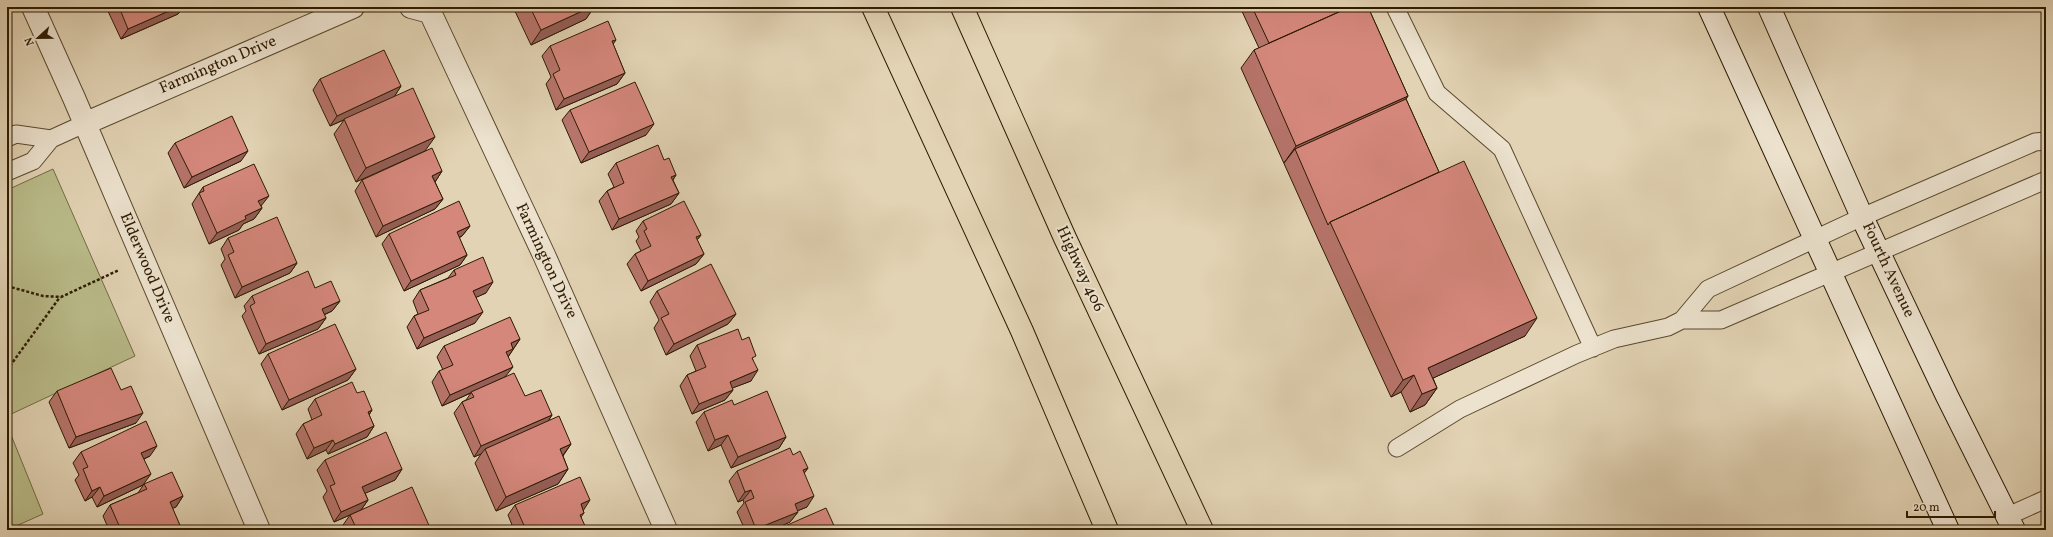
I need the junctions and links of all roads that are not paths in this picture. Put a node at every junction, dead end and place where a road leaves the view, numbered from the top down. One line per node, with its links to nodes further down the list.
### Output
1 (33, 7): 9 (street, Elderwood Drive)
2 (353, 7): 9 (street, Farmington Drive)
3 (411, 7): 25 (street, Farmington Drive)
4 (873, 7): 26 (highway)
5 (962, 7): 27 (highway, Highway 406)
6 (1395, 7): 20 (lane)
7 (1709, 7): 16 (street)
8 (1769, 7): 15 (street, Fourth Avenue)
9 (84, 124): 11 (lane); 24 (street, Elderwood Drive)
10 (7, 138): 11 (lane)
11 (51, 139): 13 (lane)
12 (2046, 141): 15 (lane)
13 (7, 172)
14 (2046, 180): 17 (lane)
15 (1862, 217): 16 (lane); 17 (street, Fourth Avenue)
16 (1815, 240): 18 (street); 19 (lane)
17 (1879, 252): 18 (lane); 23 (street, Fourth Avenue)
18 (1830, 274): 19 (lane); 28 (street)
19 (1682, 320): 20 (lane)
20 (1593, 348): 21 (lane)
21 (1397, 448)
22 (2046, 500): 23 (lane)
23 (2011, 523)
24 (259, 530)
25 (666, 530)
26 (1107, 530)
27 (1202, 530)
28 (1948, 530)

